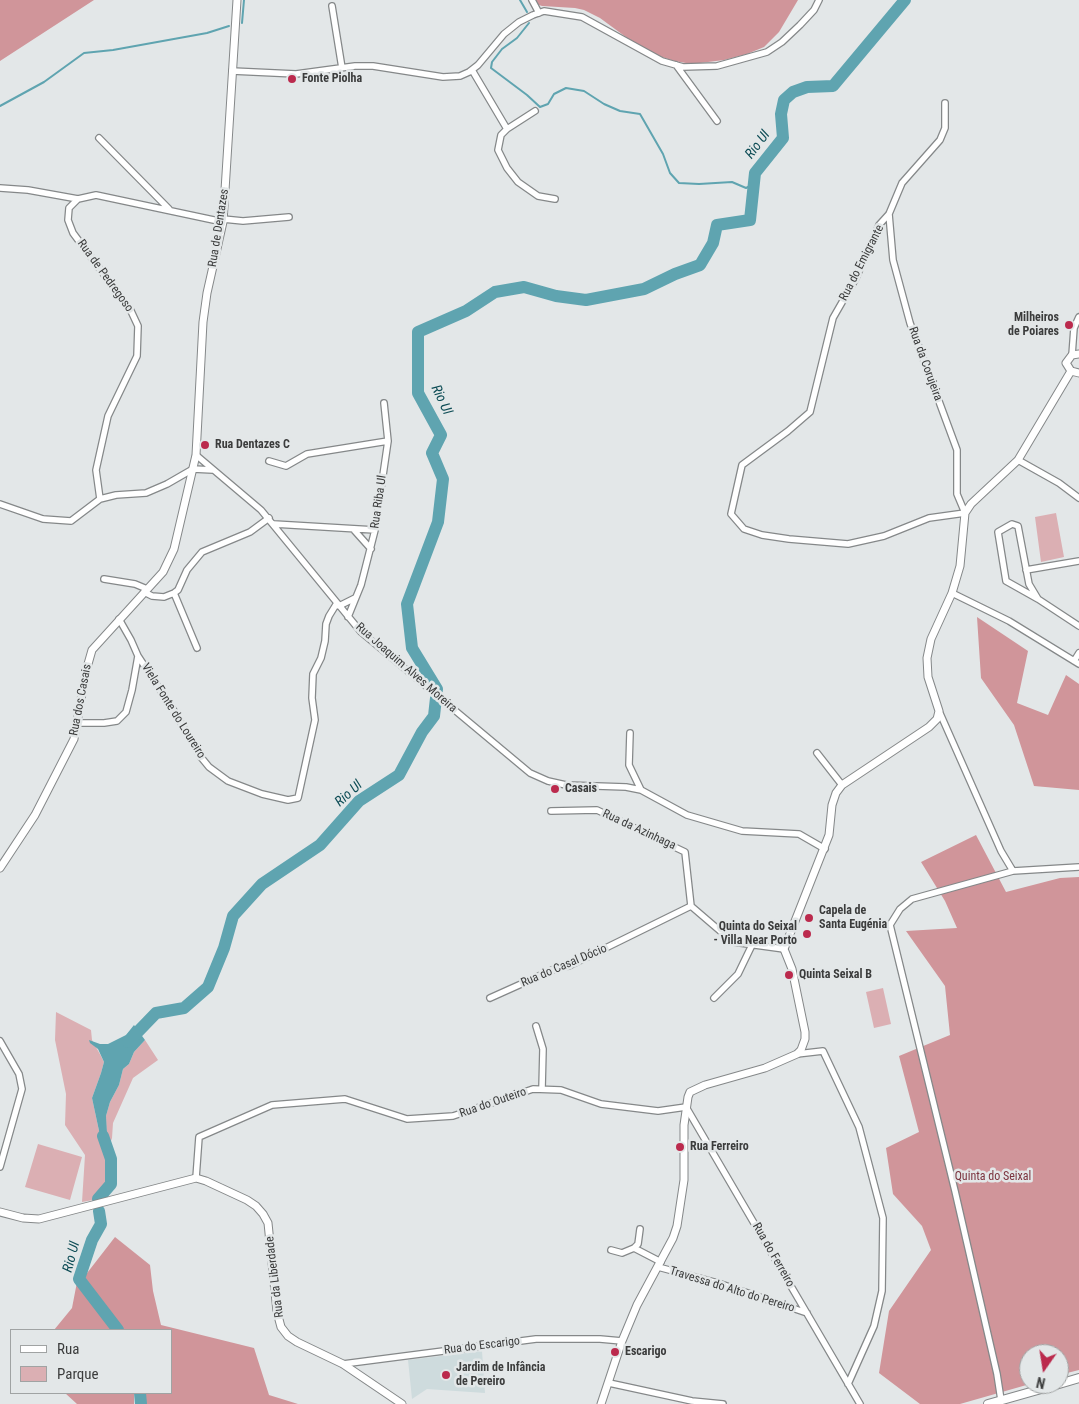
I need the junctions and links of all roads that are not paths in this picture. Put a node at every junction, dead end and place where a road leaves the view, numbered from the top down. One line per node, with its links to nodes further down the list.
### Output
1 (237, 0): 9 (street, Rua de Dentazes)
2 (532, 0): 5 (street)
3 (819, 0): 6 (street)
4 (332, 6): 7 (street)
5 (539, 13): 6 (street); 8 (street)
6 (676, 65): 12 (street)
7 (342, 68): 8 (street); 9 (street)
8 (472, 70): 13 (street)
9 (232, 71): 21 (street, Rua de Dentazes)
10 (944, 103): 19 (street, Rua do Emigrante)
11 (535, 111): 13 (street)
12 (717, 121)
13 (507, 129): 17 (street)
14 (99, 138): 18 (street)
15 (0, 188): 16 (street)
16 (78, 199): 18 (street); 34 (street, Rua de Pedregoso)
17 (555, 199)
18 (170, 211): 21 (street)
19 (889, 214): 36 (street, Rua da Corujeira); 36 (street, Rua do Emigrante)
20 (289, 218): 21 (street)
21 (223, 220): 28 (street, Rua de Dentazes)
22 (1079, 317): 23 (street)
23 (1075, 355): 24 (street)
24 (1071, 372): 25 (street); 29 (street)
25 (1079, 373)
26 (384, 403): 27 (street, Rua Riba Ul)
27 (388, 441): 30 (street); 40 (street, Rua Riba Ul)
28 (196, 455): 31 (street, Rua dos Casais); 32 (street, Rua Joaquim Alves Moreira)
29 (1018, 460): 33 (street); 36 (street)
30 (269, 461)
31 (193, 469): 32 (street); 34 (street); 45 (street, Rua dos Casais)
32 (214, 470): 37 (street, Rua Joaquim Alves Moreira)
33 (1079, 498)
34 (100, 499): 35 (street)
35 (0, 504)
36 (965, 513): 47 (street)
37 (269, 518): 38 (street, Rua Joaquim Alves Moreira); 46 (street)
38 (274, 524): 39 (street); 50 (street, Rua Joaquim Alves Moreira)
39 (354, 530): 40 (street); 41 (street)
40 (375, 530): 41 (street, Rua Riba Ul)
41 (371, 549): 48 (street, Rua Riba Ul)
42 (1079, 561): 43 (street)
43 (1026, 570): 49 (street); 49 (street)
44 (104, 579): 45 (street)
45 (146, 591): 46 (street); 52 (street, Rua dos Casais)
46 (174, 593): 54 (street)
47 (952, 593): 57 (street); 58 (street)
48 (355, 598): 50 (street); 51 (street, Rua Riba Ul)
49 (1038, 599): 53 (street)
50 (338, 605): 51 (street, Rua Joaquim Alves Moreira); 56 (street, Viela Fonte do Loureiro)
51 (348, 617): 63 (street, Rua Joaquim Alves Moreira)
52 (119, 620): 56 (street); 59 (street, Rua dos Casais)
53 (1079, 626)
54 (197, 648)
55 (1079, 653): 57 (street)
56 (138, 656): 59 (street)
57 (1076, 663)
58 (939, 711): 62 (street); 68 (street)
59 (77, 723): 67 (street, Rua dos Casais)
60 (630, 733): 63 (street)
61 (817, 753): 62 (street)
62 (842, 785): 65 (street)
63 (641, 790): 65 (street, Rua Joaquim Alves Moreira)
64 (551, 811): 69 (street, Rua da Azinhaga)
65 (825, 849): 71 (street)
66 (1079, 866): 68 (street)
67 (0, 868)
68 (1013, 871): 92 (street)
69 (692, 906): 70 (street); 72 (street, Rua do Casal Dócio)
70 (752, 945): 71 (street); 73 (street)
71 (784, 949): 76 (street)
72 (490, 998)
73 (714, 998)
74 (536, 1026): 77 (street)
75 (0, 1041): 79 (street)
76 (797, 1054): 78 (street); 90 (street)
77 (542, 1089): 78 (street, Rua do Outeiro); 80 (street, Rua do Outeiro)
78 (686, 1107): 85 (street); 86 (street, Rua do Ferreiro)
79 (0, 1167)
80 (196, 1178): 81 (street); 88 (street, Rua da Liberdade)
81 (0, 1212)
82 (640, 1229): 83 (street)
83 (634, 1248): 84 (street); 85 (street, Travessa do Alto do Pereiro)
84 (611, 1250)
85 (659, 1264): 86 (street, Travessa do Alto do Pereiro); 87 (street)
86 (807, 1313): 90 (street, Rua do Ferreiro)
87 (622, 1341): 88 (street, Rua do Escarigo); 89 (street)
88 (343, 1364): 93 (street, Rua da Liberdade)
89 (609, 1383): 94 (street); 95 (street)
90 (848, 1384): 96 (street, Rua do Ferreiro)
91 (1023, 1394): 92 (main road)
92 (1001, 1400): 97 (main road)
93 (402, 1404)
94 (601, 1404)
95 (723, 1404)
96 (860, 1404)
97 (988, 1404)

